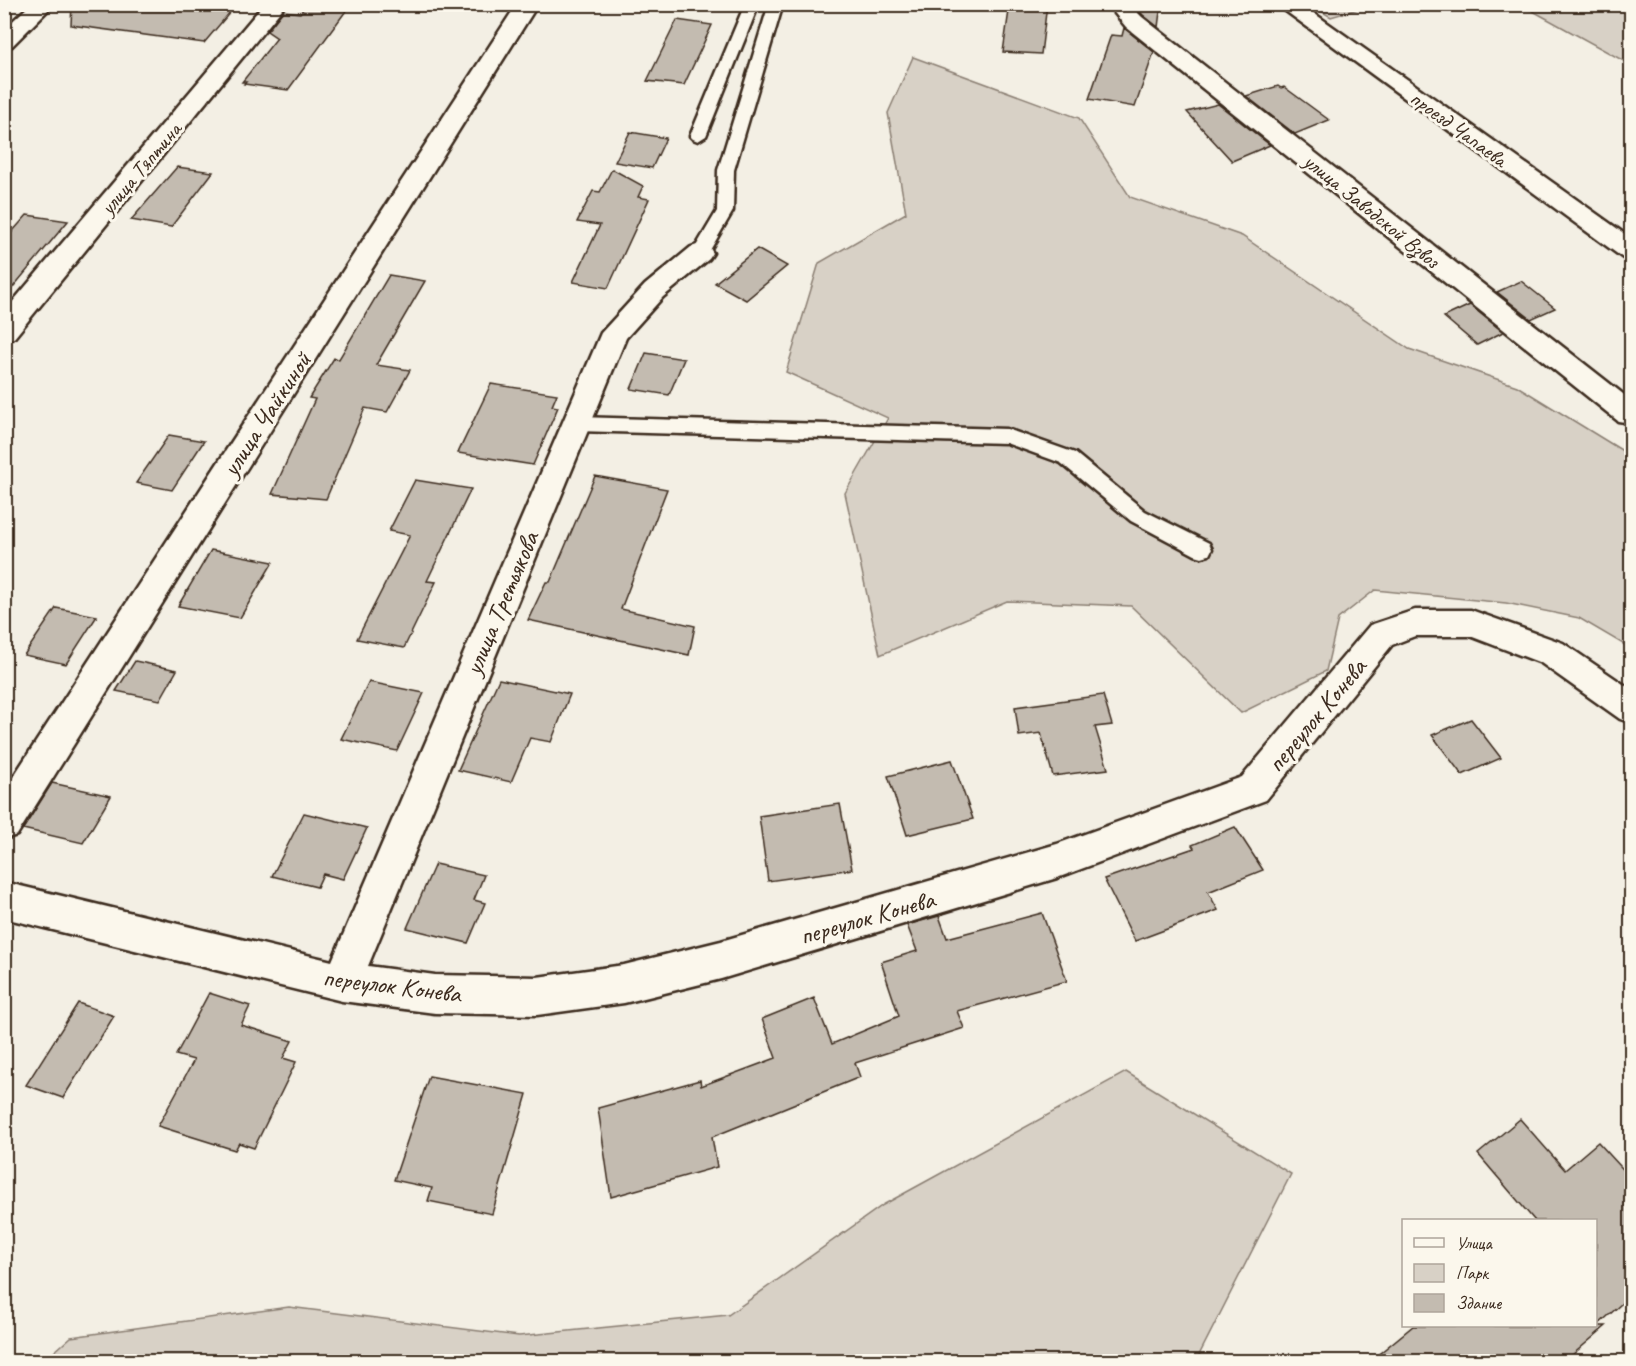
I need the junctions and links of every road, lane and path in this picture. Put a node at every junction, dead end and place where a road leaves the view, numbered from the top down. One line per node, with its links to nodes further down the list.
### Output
1 (44, 4): 8 (street)
2 (276, 4): 12 (street, улица Тяптина)
3 (528, 4): 17 (street, улица Чайкиной)
4 (752, 4): 9 (lane)
5 (776, 4): 11 (lane)
6 (1117, 4): 13 (street, улица Заводской Взвоз)
7 (1286, 4): 10 (street, проезд Чапаева)
8 (4, 41)
9 (698, 136)
10 (1632, 252)
11 (700, 253): 14 (street, улица Третьякова)
12 (4, 331)
13 (1628, 414)
14 (577, 424): 15 (lane); 19 (street, улица Третьякова)
15 (1202, 549)
16 (1632, 709): 19 (street, переулок Конева)
17 (4, 823)
18 (4, 900): 19 (street, переулок Конева)
19 (342, 982)

